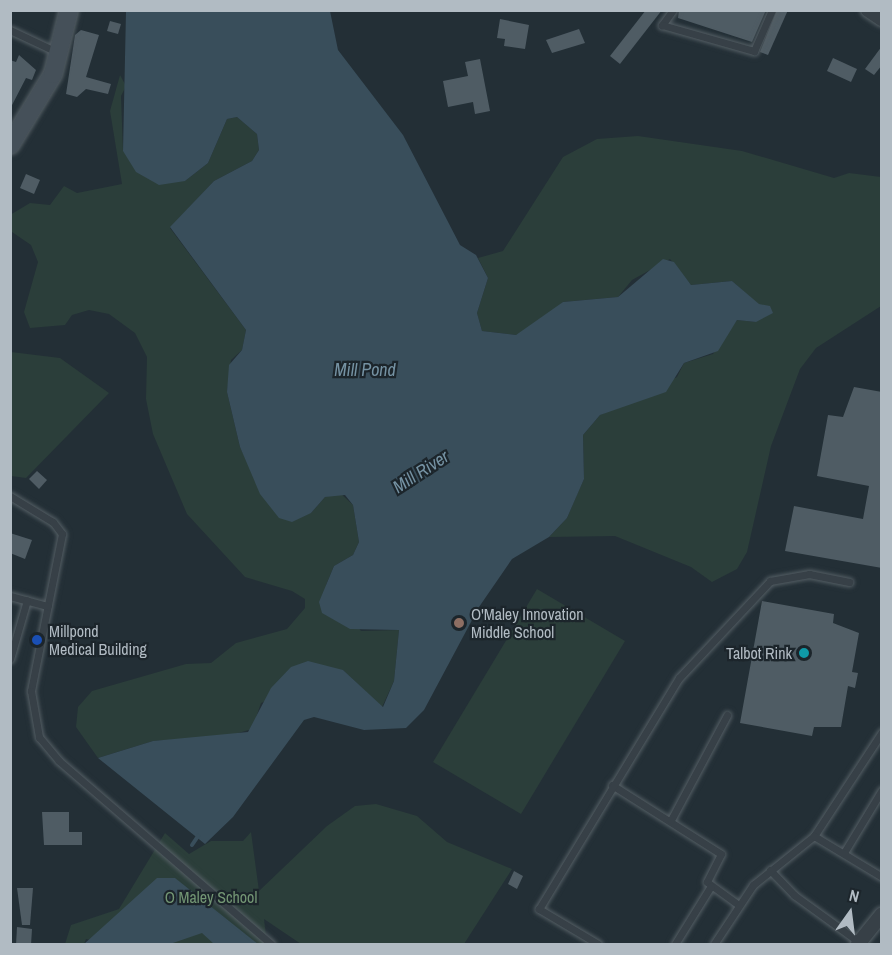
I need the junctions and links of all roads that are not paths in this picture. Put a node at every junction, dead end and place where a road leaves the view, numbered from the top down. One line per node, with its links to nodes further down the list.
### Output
1 (69, 10): 7 (main road)
2 (673, 10): 3 (lane)
3 (772, 10)
4 (868, 10): 5 (street)
5 (882, 19)
6 (10, 30): 7 (lane)
7 (59, 53): 8 (main road)
8 (10, 145)
9 (10, 496): 13 (lane)
10 (849, 582): 17 (lane)
11 (10, 596): 12 (lane)
12 (27, 600): 13 (lane); 14 (lane)
13 (48, 606): 28 (lane)
14 (10, 659)
15 (727, 715): 19 (lane)
16 (882, 732): 20 (lane)
17 (612, 785): 19 (lane); 29 (lane)
18 (882, 790): 21 (lane)
19 (671, 820): 24 (lane)
20 (814, 836): 21 (lane); 22 (lane)
21 (845, 851): 23 (lane)
22 (770, 870): 25 (lane); 27 (lane)
23 (882, 877)
24 (711, 886): 25 (lane); 30 (lane)
25 (737, 904): 31 (lane)
26 (882, 914): 27 (street)
27 (859, 944)
28 (271, 945)
29 (598, 945)
30 (675, 945)
31 (714, 945)

